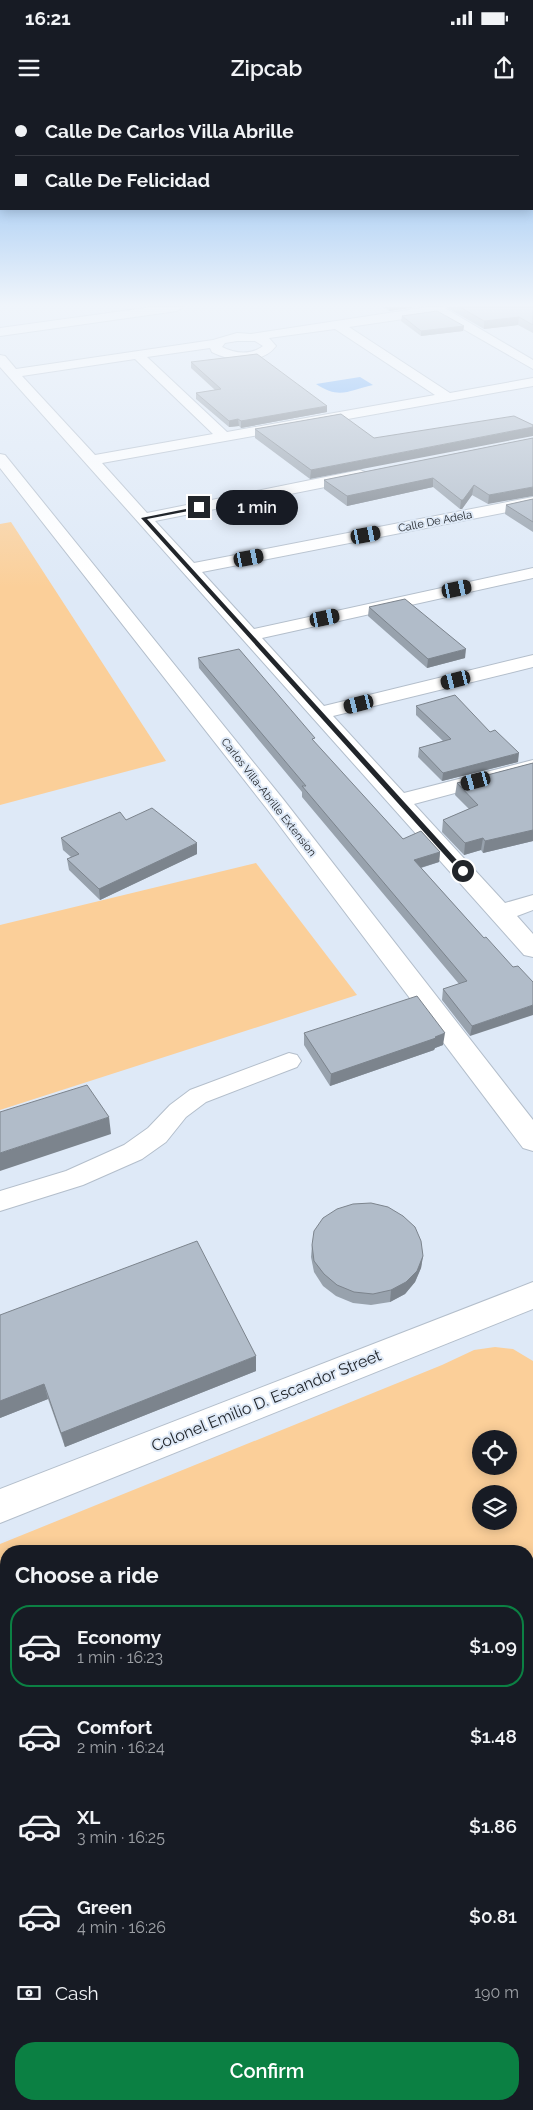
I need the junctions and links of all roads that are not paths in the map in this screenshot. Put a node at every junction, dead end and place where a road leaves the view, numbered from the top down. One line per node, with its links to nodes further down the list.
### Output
1 (38, 401): 6 (street)
2 (186, 401): 4 (street)
3 (426, 401): 4 (street)
4 (224, 437): 6 (street)
5 (0, 458): 21 (street, Carlos Villa-Abrille Extension)
6 (92, 460): 9 (street)
7 (372, 473): 9 (street)
8 (533, 502): 10 (street, Calle De Adela)
9 (144, 518): 10 (street)
10 (190, 569): 12 (street)
11 (533, 573): 12 (street)
12 (249, 635): 14 (street)
13 (533, 661): 14 (street)
14 (320, 713): 16 (street)
15 (533, 766): 16 (street)
16 (400, 801): 18 (street)
17 (533, 902): 18 (street)
18 (500, 913): 19 (street)
19 (533, 949)
20 (289, 1061): 22 (lane)
21 (533, 1140)
22 (0, 1201)
23 (533, 1295): 24 (street, Colonel Emilio D. Escandor Street)
24 (0, 1506)

